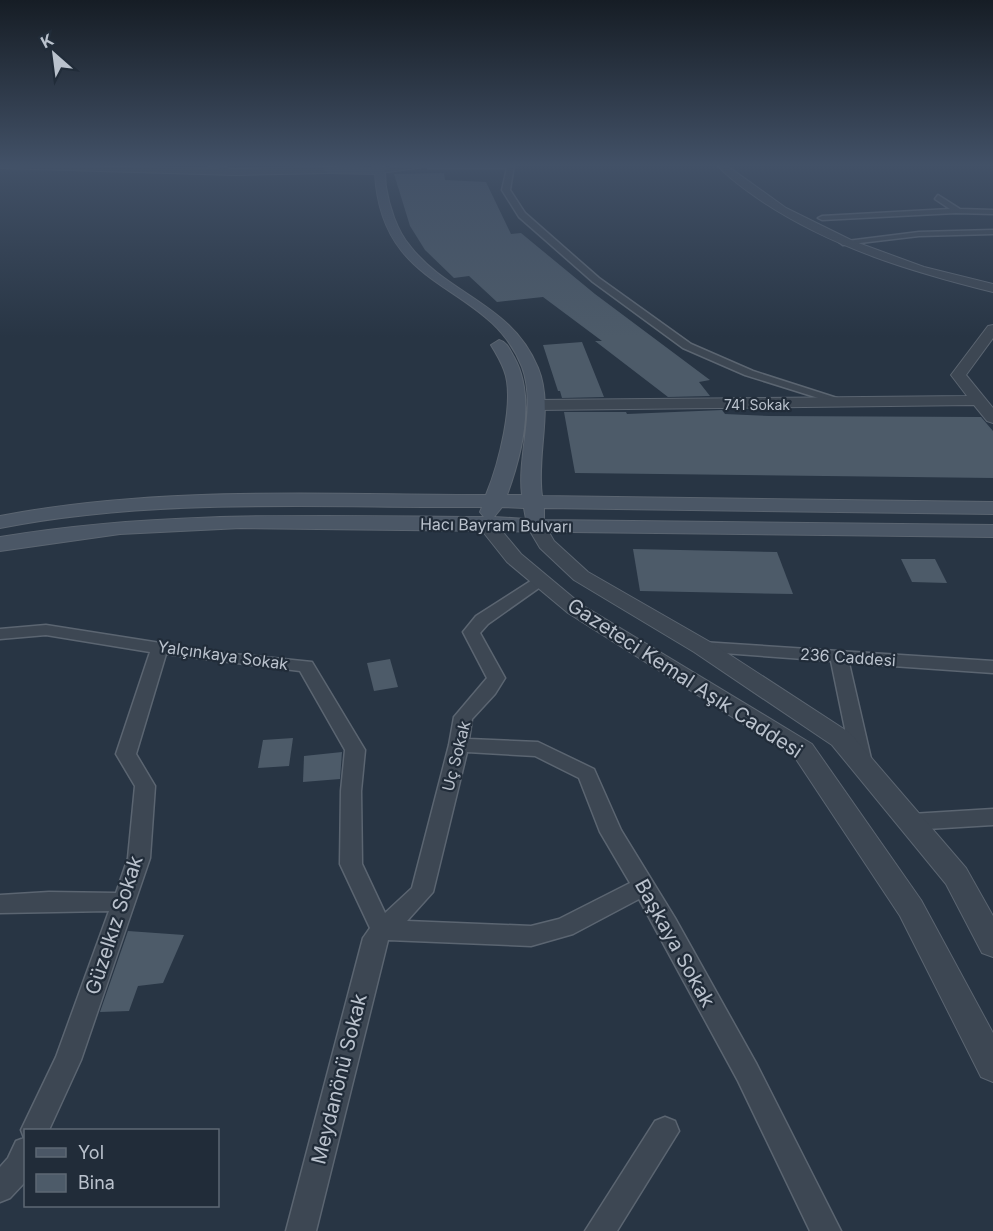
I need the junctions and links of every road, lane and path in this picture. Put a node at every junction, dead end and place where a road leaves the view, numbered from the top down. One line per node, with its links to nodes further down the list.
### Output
1 (384, 222): 14 (main road)
2 (394, 222): 11 (main road)
3 (530, 222): 10 (street)
4 (807, 222): 7 (street)
5 (977, 222): 6 (street)
6 (993, 232): 7 (street)
7 (843, 242): 8 (street)
8 (993, 288)
9 (993, 328): 12 (street)
10 (831, 398)
11 (536, 405): 12 (street, 741 Sokak); 15 (main road)
12 (987, 408)
13 (993, 508): 15 (main road, Hacı Bayram Bulvarı)
14 (490, 512): 15 (main road, Hacı Bayram Bulvarı); 16 (main road, Hacı Bayram Bulvarı); 18 (main road, Hacı Bayram Bulvarı); 19 (street, Gazeteci Kemal Aşık Caddesi)
15 (535, 514): 17 (main road, Hacı Bayram Bulvarı); 22 (street, Gazeteci Kemal Aşık Caddesi)
16 (0, 522)
17 (993, 531)
18 (0, 544)
19 (540, 579): 25 (street, Uç Sokak); 34 (street, Gazeteci Kemal Aşık Caddesi)
20 (0, 634): 21 (street, Yalçınkaya Sokak)
21 (160, 647): 30 (street, Güzelkız Sokak); 32 (street, Yalçınkaya Sokak)
22 (702, 647): 23 (street, 236 Caddesi); 26 (street, Gazeteci Kemal Aşık Caddesi)
23 (839, 656): 24 (street, 236 Caddesi); 26 (street)
24 (993, 667)
25 (459, 745): 29 (street, Başkaya Sokak); 32 (street, Uç Sokak)
26 (862, 764): 28 (street, Gazeteci Kemal Aşık Caddesi)
27 (993, 817): 28 (street)
28 (910, 822): 33 (street, Gazeteci Kemal Aşık Caddesi)
29 (644, 886): 32 (street); 41 (street, Başkaya Sokak)
30 (125, 902): 31 (street); 35 (street, Güzelkız Sokak)
31 (0, 904)
32 (382, 930): 39 (street, Meydanönü Sokak)
33 (993, 944)
34 (993, 1066)
35 (36, 1129)
36 (665, 1131): 40 (street)
37 (24, 1155): 38 (street)
38 (0, 1188)
39 (301, 1231)
40 (600, 1231)
41 (826, 1231)

